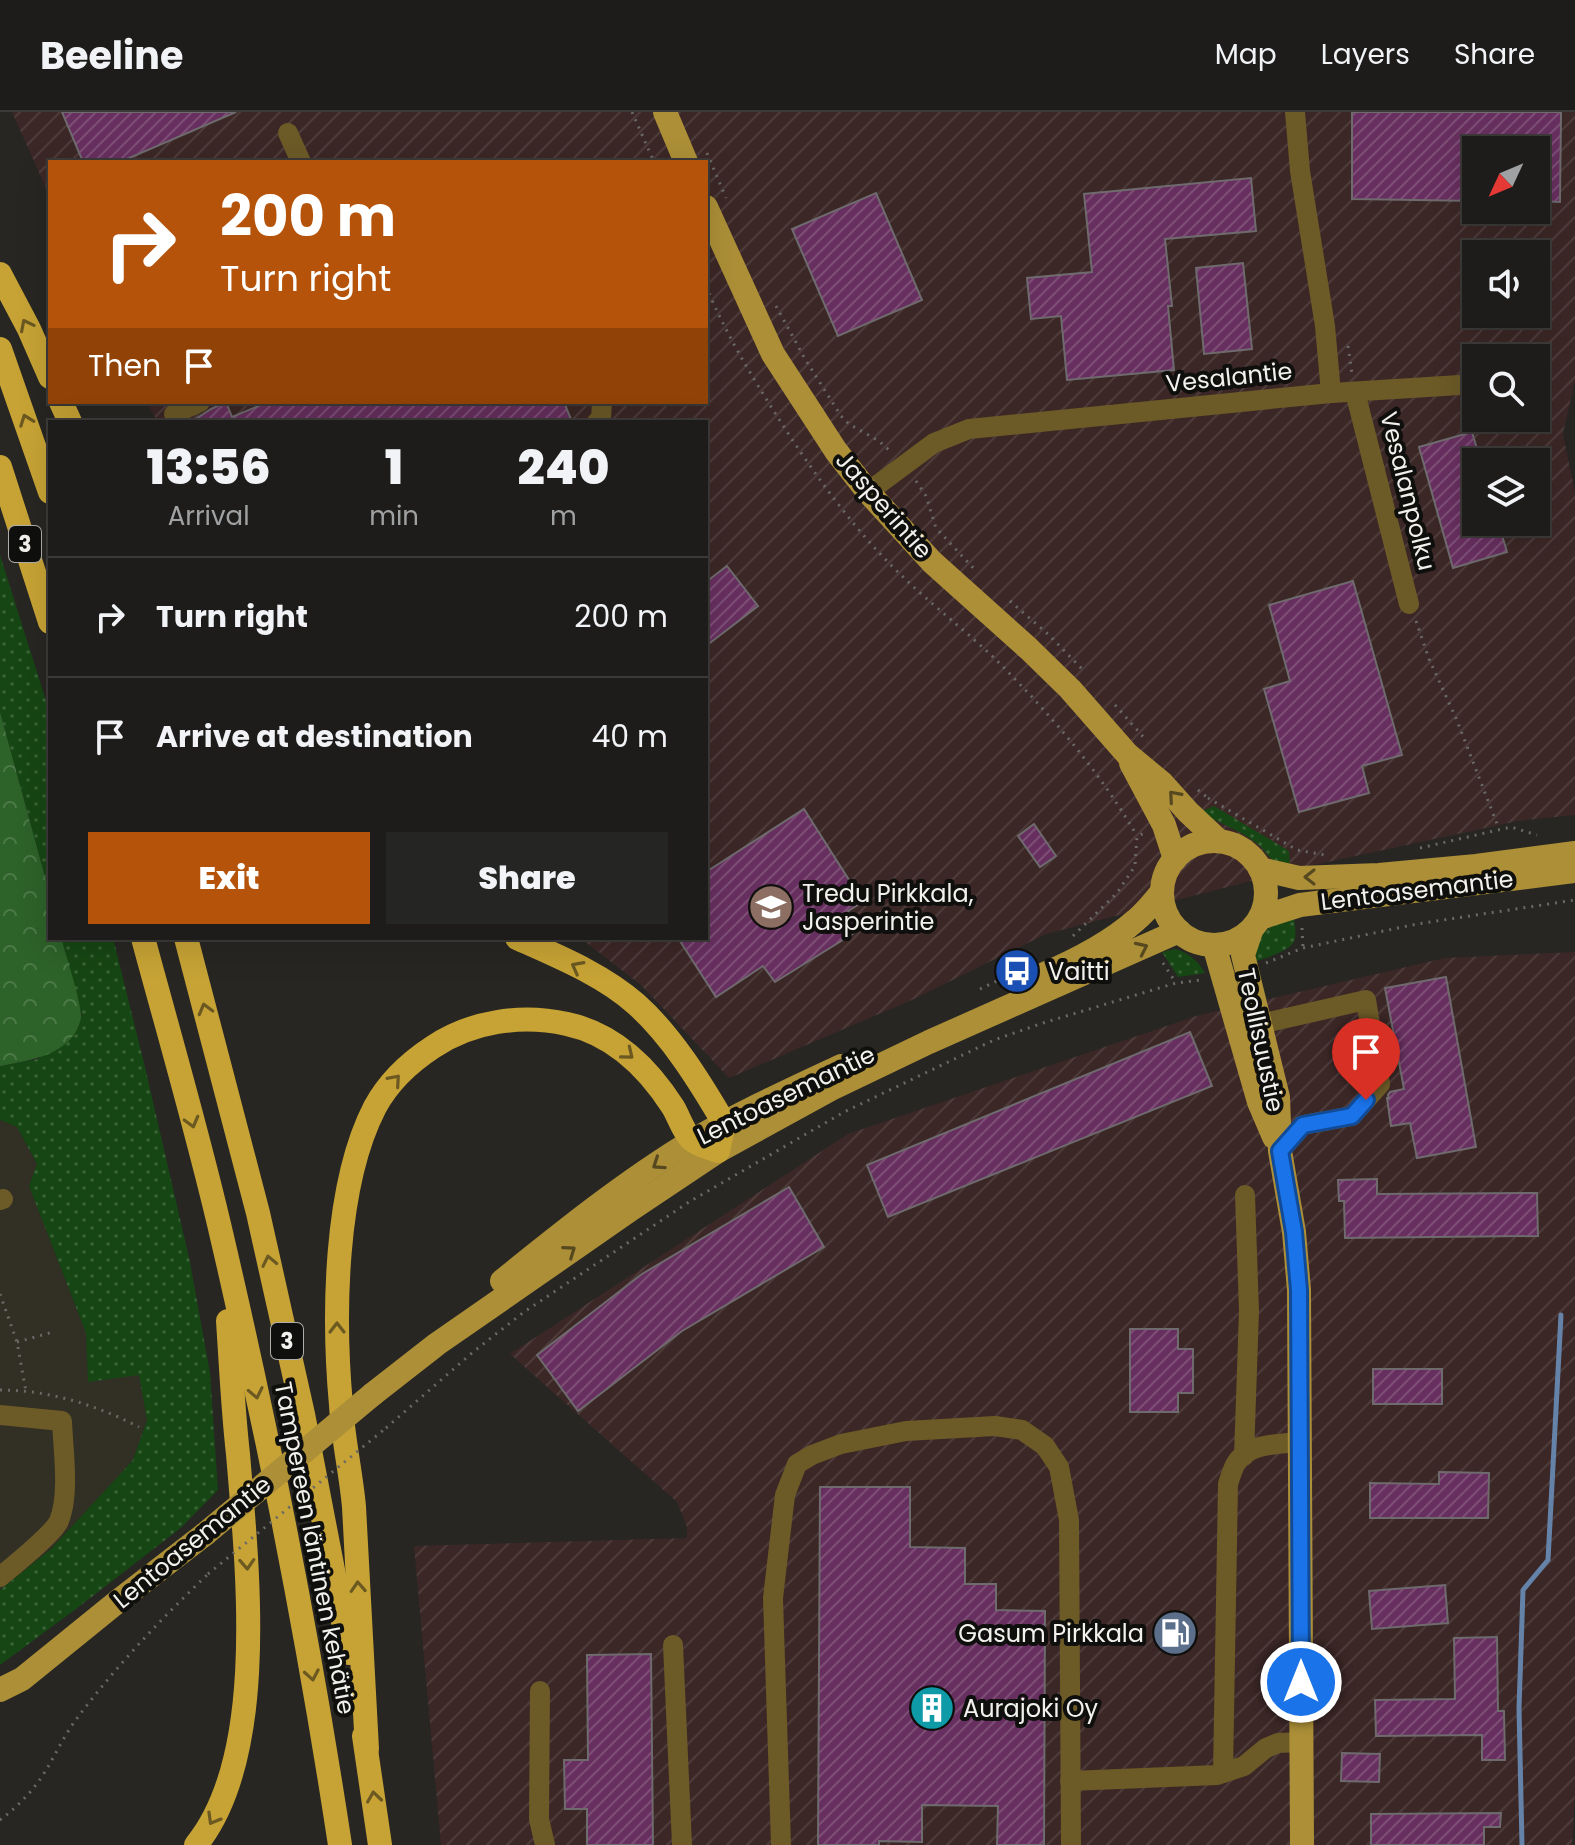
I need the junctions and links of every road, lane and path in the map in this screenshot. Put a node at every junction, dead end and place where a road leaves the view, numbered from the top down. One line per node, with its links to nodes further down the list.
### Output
1 (632, 112): 6 (path)
2 (665, 112): 7 (main road)
3 (1295, 112): 14 (street)
4 (288, 133): 5 (street)
5 (300, 160)
6 (653, 160)
7 (685, 160)
8 (708, 211): 19 (main road, Jasperintie)
9 (0, 274): 11 (highway, one-way to 9)
10 (0, 349): 18 (highway, 3, one-way to 10)
11 (48, 372)
12 (1462, 385): 13 (street, Vesalantie)
13 (1355, 392): 14 (street, Vesalantie); 20 (street, Vesalanpolku)
14 (1331, 393): 19 (street, Vesalantie)
15 (196, 404): 16 (street)
16 (177, 420)
17 (0, 467): 21 (highway, 3)
18 (48, 486)
19 (868, 492): 22 (main road, Jasperintie)
20 (1409, 604): 25 (path)
21 (48, 616)
22 (1127, 754): 23 (main road, Jasperintie, one-way to 22); 24 (main road, Jasperintie)
23 (1188, 812): 26 (main road, Jasperintie); 29 (path)
24 (1164, 825): 30 (main road, Jasperintie); 40 (path)
25 (1499, 829): 27 (path); 28 (path)
26 (1219, 841): 30 (main road); 31 (main road)
27 (1421, 848)
28 (1565, 854): 31 (main road, Lentoasemantie, one-way to 31)
29 (1328, 855)
30 (1175, 859): 33 (main road)
31 (1260, 869): 35 (main road)
32 (1575, 871): 35 (main road, Lentoasemantie)
33 (1162, 892): 36 (main road); 46 (main road, Lentoasemantie)
34 (1575, 900): 43 (path)
35 (1255, 924): 41 (main road); 43 (main road, Teollisuustie)
36 (1179, 931): 41 (main road); 48 (main road, Lentoasemantie, one-way to 36)
37 (144, 940): 51 (highway, Tampereen läntinen kehätie / 3, one-way to 51)
38 (187, 940): 69 (highway, Tampereen läntinen kehätie / 3, one-way to 38)
39 (521, 940): 46 (highway, one-way to 39)
40 (1067, 941)
41 (1214, 945): 43 (main road, Teollisuustie)
42 (1027, 967): 44 (path)
43 (1235, 972): 45 (main road, Teollisuustie); 49 (main road, Teollisuustie); 72 (path, bridge)
44 (980, 989)
45 (1260, 1024): 49 (main road, Teollisuustie); 49 (street)
46 (724, 1123): 47 (main road, Lentoasemantie); 48 (highway)
47 (692, 1141): 48 (highway); 55 (main road, Lentoasemantie, one-way to 55); 69 (highway, one-way to 47)
48 (718, 1151): 55 (main road, Lentoasemantie, one-way to 48)
49 (1280, 1151): 61 (main road, Teollisuustie)
50 (1245, 1195): 62 (street)
51 (221, 1235): 73 (highway, one-way to 73); 74 (highway, Tampereen läntinen kehätie / 3, one-way to 74)
52 (0, 1294): 54 (path)
53 (53, 1332): 54 (path)
54 (17, 1342): 58 (path)
55 (437, 1344): 65 (main road, Lentoasemantie, bridge)
56 (0, 1385): 57 (path)
57 (1, 1390): 58 (path)
58 (26, 1392): 60 (path)
59 (0, 1415): 63 (street)
60 (139, 1427)
61 (1300, 1442): 62 (street); 68 (main road, Teollisuustie)
62 (1244, 1456): 70 (street)
63 (0, 1577)
64 (673, 1645): 77 (street)
65 (11, 1685): 67 (main road, Lentoasemantie)
66 (540, 1691): 76 (street)
67 (0, 1711)
68 (1302, 1742): 70 (street); 80 (main road, Teollisuustie)
69 (367, 1749): 75 (highway, Tampereen läntinen kehätie / 3, one-way to 69)
70 (1223, 1773): 71 (street)
71 (1070, 1781): 78 (street); 79 (street)
72 (0, 1820)
73 (196, 1845)
74 (340, 1845)
75 (380, 1845)
76 (545, 1845)
77 (682, 1845)
78 (781, 1845)
79 (1071, 1845)
80 (1302, 1845)

